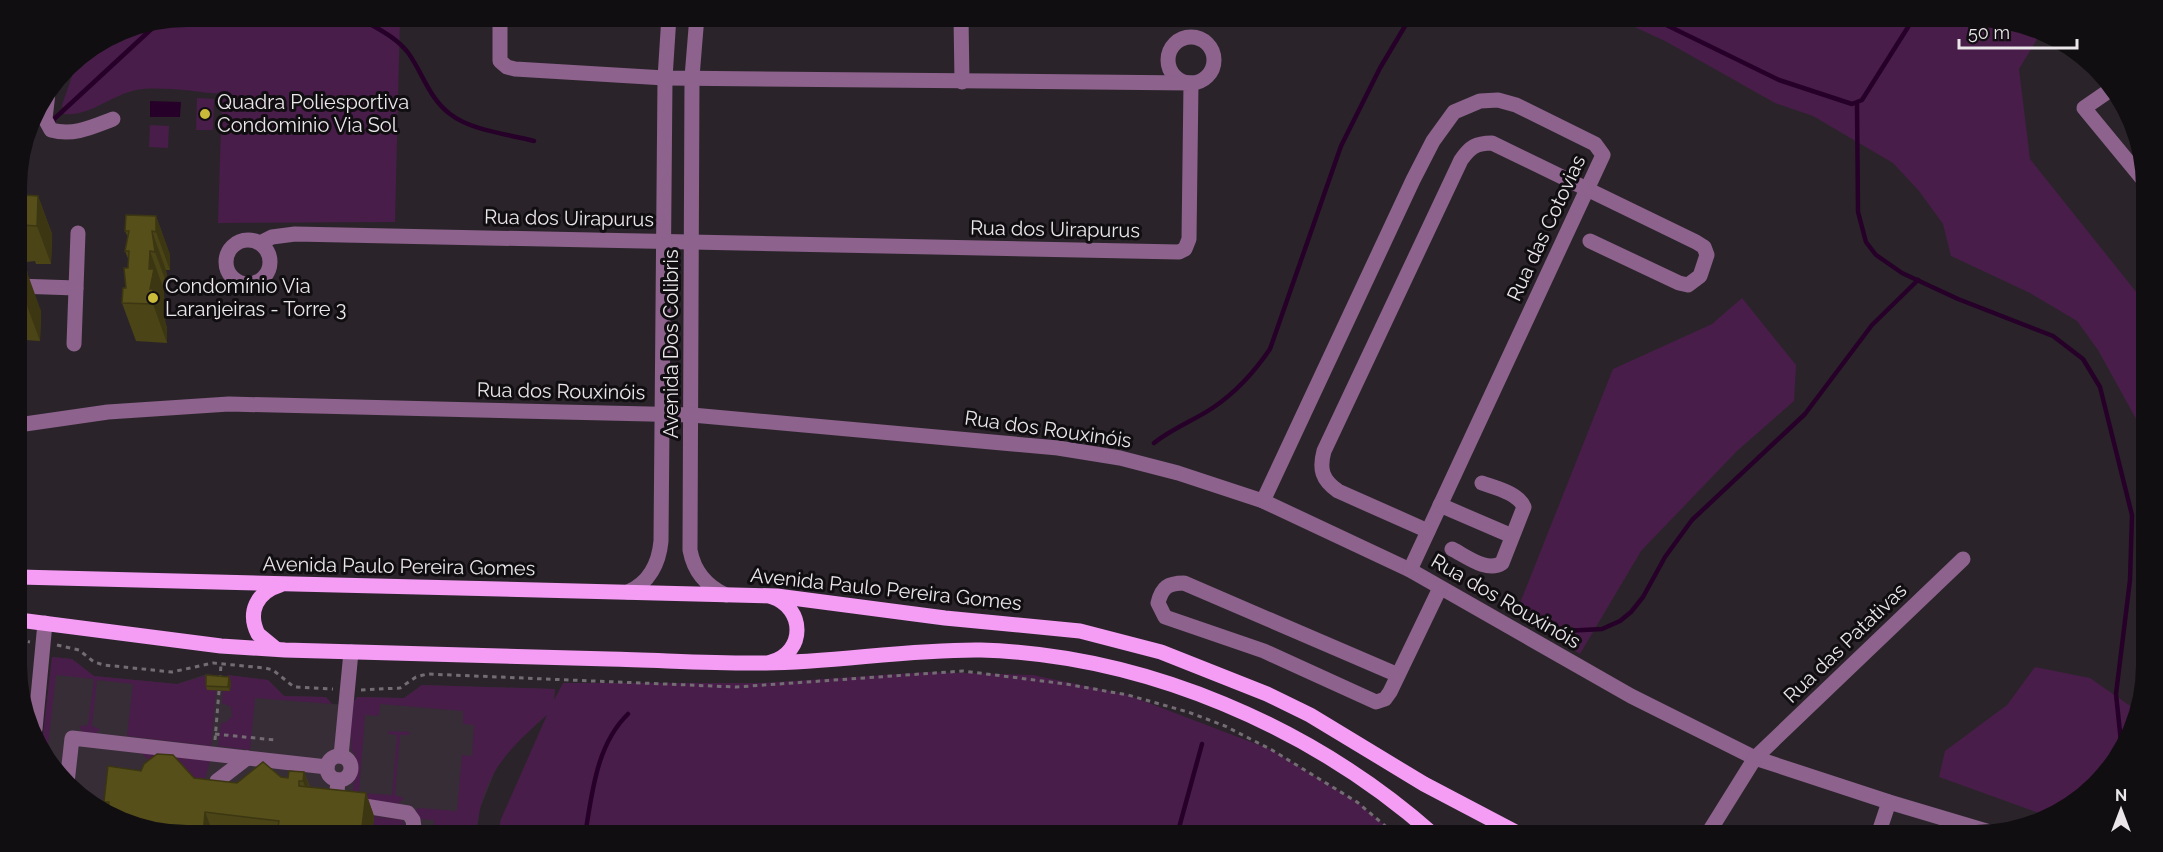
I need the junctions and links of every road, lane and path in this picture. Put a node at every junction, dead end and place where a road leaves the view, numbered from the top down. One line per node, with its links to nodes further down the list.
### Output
1 (500, 27): 6 (street, Rua dos Uirapurus)
2 (668, 27): 6 (street, Avenida Dos Colibris)
3 (696, 27): 5 (street, Avenida Dos Colibris)
4 (961, 27): 7 (street)
5 (692, 77): 6 (street, Rua dos Uirapurus); 7 (street, Rua dos Uirapurus); 16 (street, Avenida Dos Colibris)
6 (665, 78): 14 (street, Avenida Dos Colibris)
7 (962, 82): 16 (street, Rua dos Uirapurus)
8 (2106, 93): 11 (street)
9 (45, 113): 10 (street)
10 (113, 118)
11 (2135, 170)
12 (1587, 190): 15 (street); 25 (street, Rua das Cotovias); 26 (street, Rua das Cotovias); 27 (street)
13 (78, 233): 19 (street)
14 (666, 240): 16 (street, Rua dos Uirapurus); 17 (street, Rua dos Uirapurus); 21 (street, Avenida Dos Colibris)
15 (1590, 241)
16 (693, 242): 22 (street, Avenida Dos Colibris)
17 (260, 243)
18 (27, 286): 19 (street)
19 (76, 288): 20 (street)
20 (74, 344)
21 (663, 414): 22 (street, Rua dos Rouxinóis); 23 (street, Rua dos Rouxinóis); 35 (street, Avenida Dos Colibris)
22 (692, 415): 25 (street, Rua dos Rouxinóis); 36 (street, Avenida Dos Colibris)
23 (27, 424)
24 (1482, 483): 28 (street)
25 (1263, 501): 31 (street, Rua dos Rouxinóis)
26 (1440, 505): 27 (street, Rua das Cotovias); 28 (street)
27 (1428, 531): 31 (street, Rua das Cotovias)
28 (1512, 536): 29 (street)
29 (1452, 549)
30 (1963, 559): 54 (street, Rua das Patativas)
31 (1410, 570): 34 (street, Rua dos Rouxinóis)
32 (27, 578): 33 (main road, Avenida Paulo Pereira Gomes)
33 (283, 584): 35 (main road, Avenida Paulo Pereira Gomes); 42 (main road)
34 (1440, 588): 46 (street); 54 (street, Rua dos Rouxinóis)
35 (627, 592): 36 (main road, Avenida Paulo Pereira Gomes)
36 (726, 595): 37 (main road, Avenida Paulo Pereira Gomes)
37 (766, 596): 44 (main road); 65 (main road, Avenida Paulo Pereira Gomes)
38 (27, 621): 39 (main road)
39 (45, 623): 41 (street); 42 (main road)
40 (27, 641): 41 (path)
41 (43, 643): 45 (path); 49 (street)
42 (285, 650): 43 (main road)
43 (351, 652): 44 (main road); 48 (street)
44 (766, 663): 64 (main road)
45 (221, 664): 47 (path); 48 (path)
46 (1398, 675): 46 (street)
47 (220, 680)
48 (346, 690): 52 (street); 63 (path)
49 (36, 719)
50 (215, 734): 51 (path)
51 (275, 740)
52 (341, 756): 56 (street); 59 (street)
53 (247, 758): 55 (street); 57 (street); 60 (street)
54 (1755, 758): 61 (street, Rua dos Rouxinóis); 66 (street, Rua das Patativas)
55 (282, 762): 56 (street); 58 (street)
56 (327, 767): 59 (street)
57 (69, 773)
58 (266, 774)
59 (338, 780): 62 (street)
60 (234, 799)
61 (1889, 802): 67 (street); 68 (street, Rua dos Rouxinóis)
62 (414, 825)
63 (1384, 825)
64 (1421, 825)
65 (1502, 825)
66 (1713, 825)
67 (1881, 825)
68 (1967, 825)

